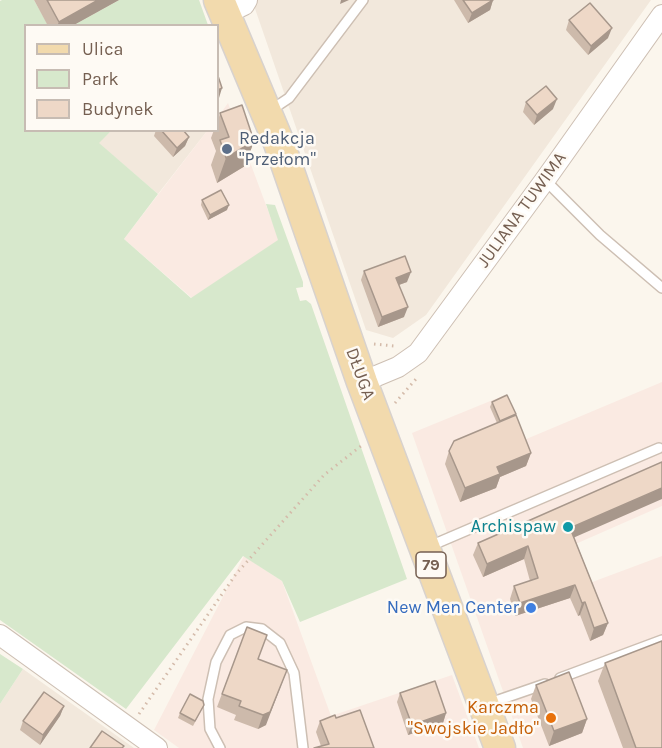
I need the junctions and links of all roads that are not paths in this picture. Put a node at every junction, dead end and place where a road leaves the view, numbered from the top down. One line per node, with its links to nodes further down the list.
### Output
1 (363, 0): 4 (lane)
2 (231, 5): 4 (main road, DŁUGA / 79)
3 (662, 15): 5 (street, JULIANA TUWIMA)
4 (267, 112): 7 (main road, DŁUGA / 79)
5 (545, 180): 6 (lane); 7 (street, JULIANA TUWIMA)
6 (662, 288)
7 (362, 382): 9 (main road, DŁUGA / 79)
8 (659, 448): 9 (lane)
9 (425, 549): 12 (main road, DŁUGA / 79)
10 (0, 635): 13 (street)
11 (662, 640): 12 (lane)
12 (483, 704): 16 (main road, DŁUGA / 79)
13 (157, 748)
14 (220, 748): 15 (lane)
15 (303, 748)
16 (500, 748)

